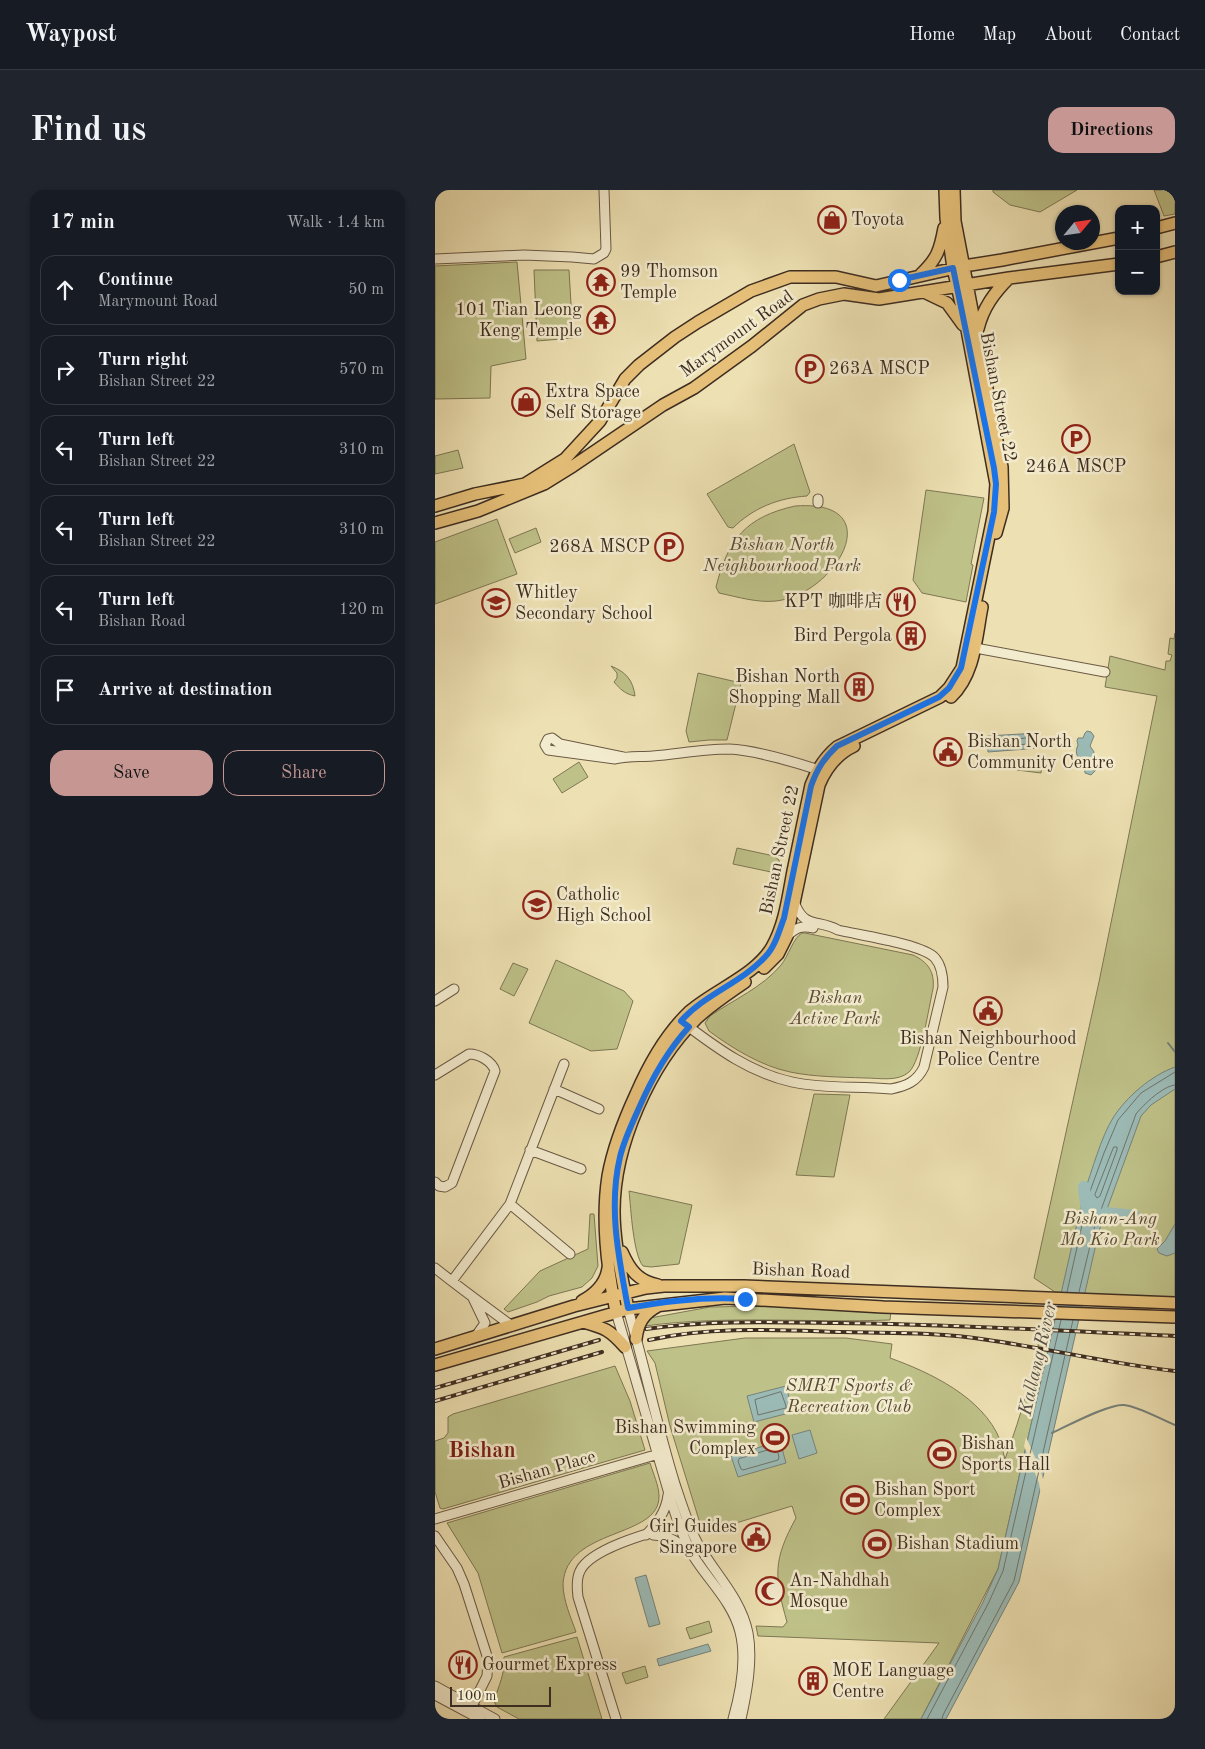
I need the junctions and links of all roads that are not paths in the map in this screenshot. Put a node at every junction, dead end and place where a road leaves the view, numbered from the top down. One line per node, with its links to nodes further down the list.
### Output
1 (604, 190): 8 (street)
2 (945, 190): 4 (main road)
3 (954, 190): 10 (main road)
4 (945, 218): 10 (main road); 11 (main road)
5 (1115, 239): 10 (main road, Marymount Road)
6 (1175, 252): 7 (main road)
7 (1160, 256)
8 (435, 259)
9 (1115, 265): 12 (main road, Marymount Road)
10 (959, 267): 11 (main road, Marymount Road); 13 (main road, Bishan Street 22)
11 (920, 276): 16 (main road, Marymount Road)
12 (1009, 278): 13 (main road, Marymount Road); 15 (main road)
13 (962, 285): 14 (main road, Marymount Road); 15 (main road, Bishan Street 22)
14 (924, 292): 15 (main road); 17 (main road, Marymount Road)
15 (972, 331): 18 (main road, Bishan Street 22)
16 (435, 506)
17 (435, 523)
18 (971, 647): 19 (street); 21 (main road, Bishan Street 22)
19 (1105, 672)
20 (623, 757): 20 (street); 21 (street)
21 (821, 771): 22 (main road, Bishan Street 22); 27 (main road, Bishan Street 22)
22 (795, 904): 23 (street); 24 (main road, Bishan Street 22)
23 (838, 930): 24 (street); 27 (street)
24 (787, 936): 27 (main road, Bishan Street 22)
25 (454, 989): 26 (street)
26 (435, 1001)
27 (685, 1024): 36 (main road, Bishan Street 22); 38 (main road, Bishan Street 22)
28 (564, 1064): 30 (street)
29 (435, 1075): 34 (street)
30 (554, 1089): 31 (street); 32 (street)
31 (599, 1109)
32 (530, 1150): 33 (street); 35 (street)
33 (581, 1168)
34 (435, 1182)
35 (510, 1204): 37 (street); 40 (street)
36 (616, 1236): 41 (main road); 42 (main road, Bishan Street 22)
37 (570, 1254)
38 (608, 1266): 43 (main road, Bishan Street 22); 47 (main road)
39 (435, 1268): 40 (street)
40 (452, 1282): 44 (street)
41 (665, 1286): 42 (main road, Bishan Road); 45 (main road, Bishan Road)
42 (625, 1294): 43 (main road, Bishan Road); 48 (main road, Bishan Street 22)
43 (613, 1297): 47 (main road, Bishan Road); 49 (main road, Bishan Street 22)
44 (473, 1298): 52 (street); 53 (street)
45 (1175, 1303)
46 (664, 1304): 48 (main road, Bishan Road); 50 (main road, Bishan Road); 54 (main road)
47 (574, 1306): 52 (main road, Bishan Road)
48 (628, 1308): 49 (main road, Bishan Road); 54 (street)
49 (616, 1312): 51 (main road, Bishan Road); 55 (street)
50 (1175, 1317)
51 (582, 1322): 55 (main road); 57 (main road, Bishan Road)
52 (512, 1326): 53 (main road, Bishan Road)
53 (476, 1336): 56 (main road, Bishan Road)
54 (637, 1339): 58 (street)
55 (625, 1347): 59 (street)
56 (435, 1349)
57 (435, 1364)
58 (665, 1446): 59 (street); 62 (street)
59 (658, 1455): 60 (street); 61 (street, Bishan Place)
60 (669, 1492): 63 (street); 64 (street)
61 (435, 1519)
62 (689, 1522): 63 (street); 74 (street)
63 (679, 1525): 64 (street); 66 (street)
64 (646, 1535): 66 (street); 72 (street)
65 (435, 1536): 69 (street)
66 (695, 1558): 73 (street)
67 (435, 1686): 69 (street)
68 (435, 1695): 70 (street)
69 (472, 1706): 71 (street)
70 (480, 1719)
71 (495, 1719)
72 (616, 1719)
73 (733, 1719)
74 (741, 1719)

